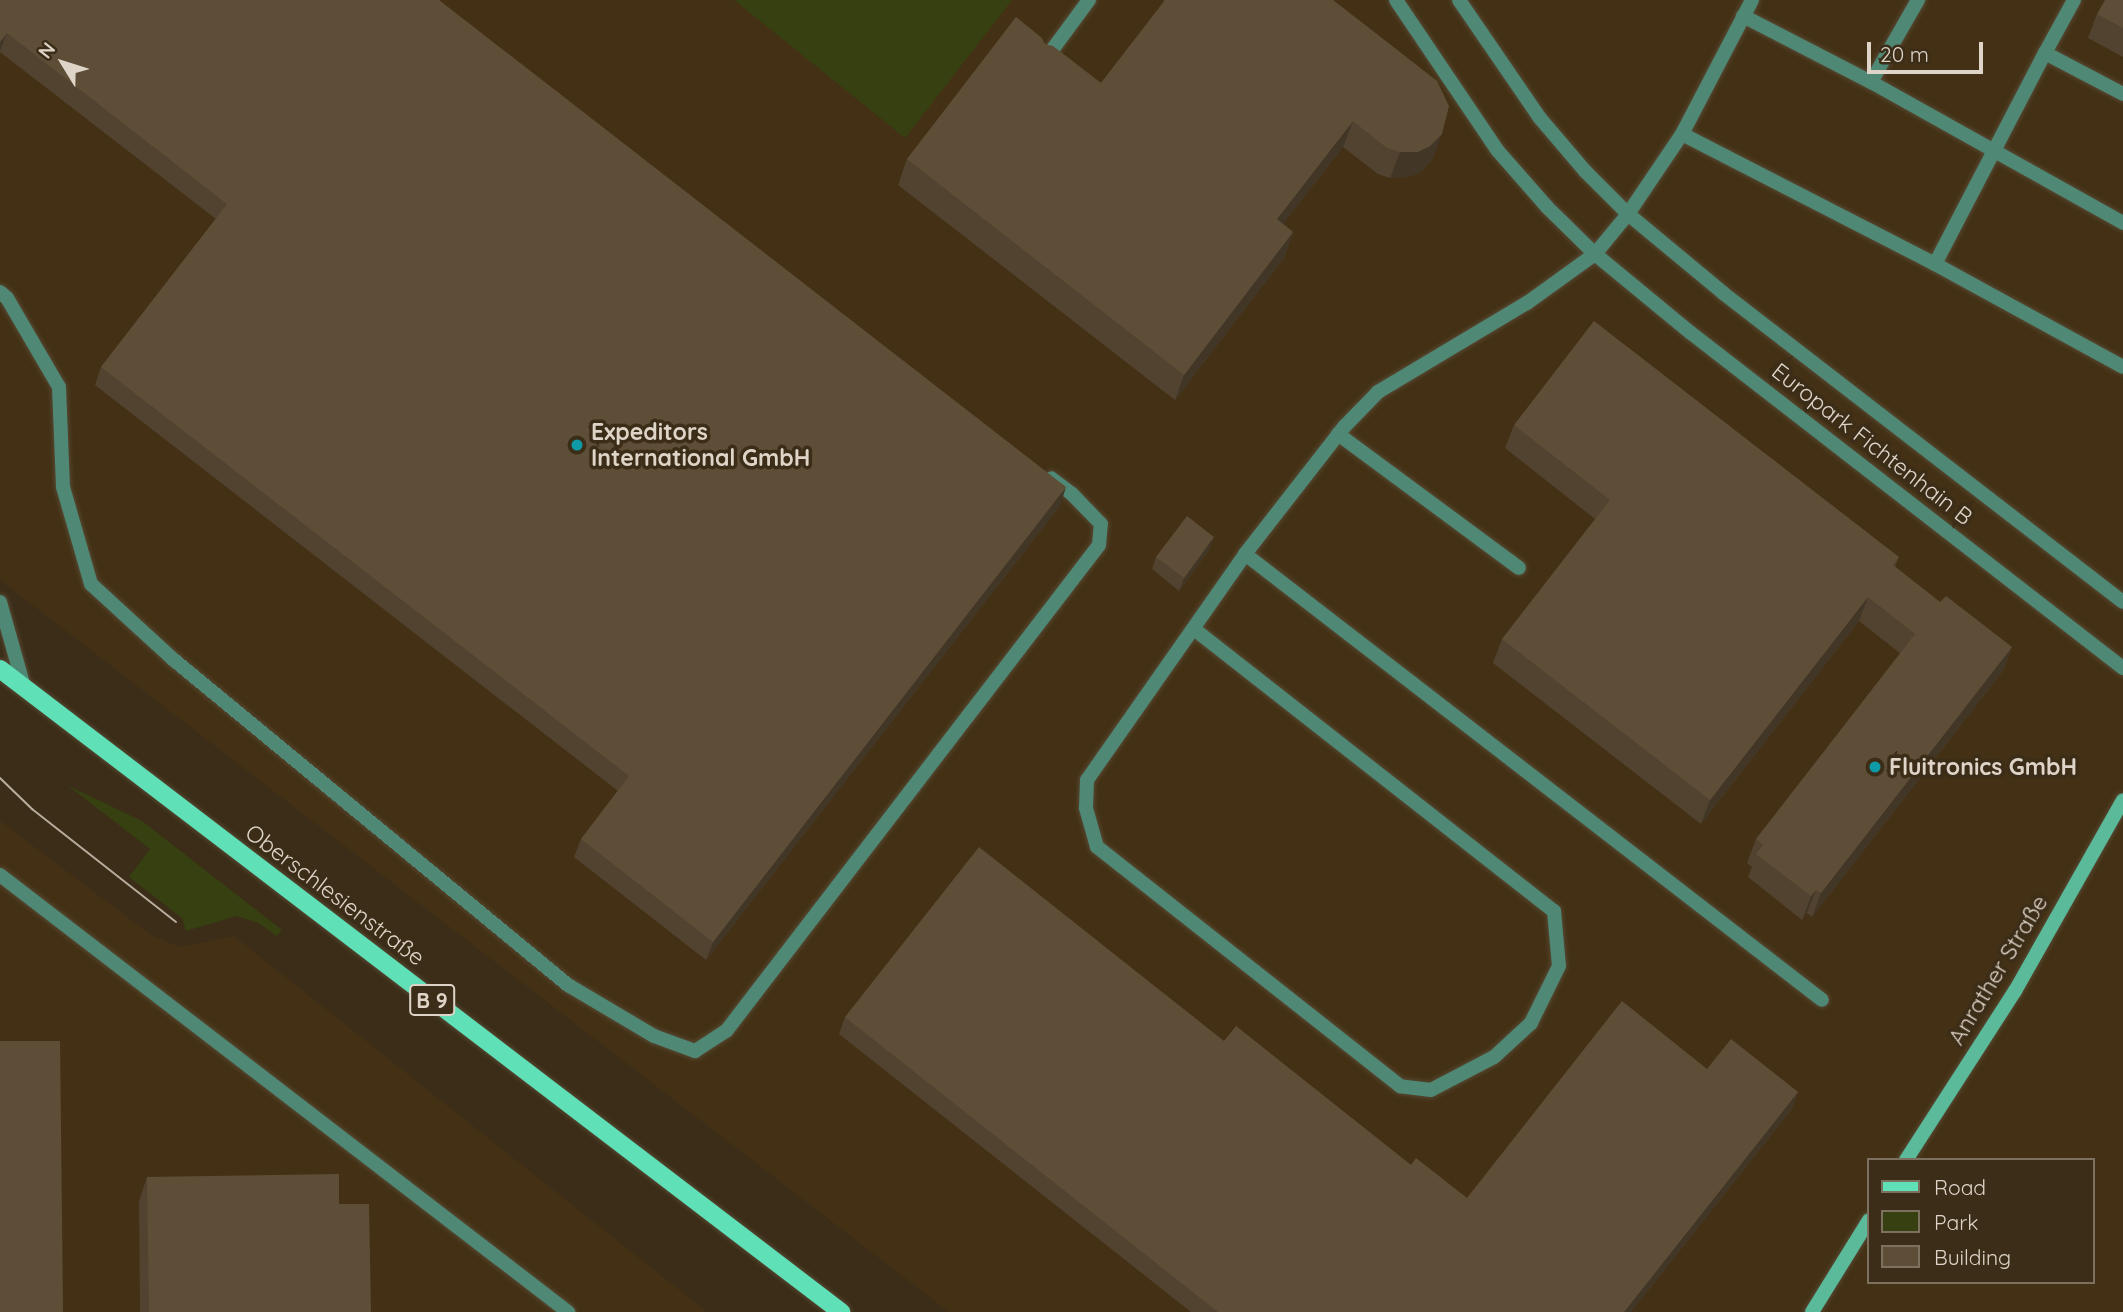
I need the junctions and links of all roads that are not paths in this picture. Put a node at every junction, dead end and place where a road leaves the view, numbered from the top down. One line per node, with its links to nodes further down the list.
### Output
1 (1089, 0): 9 (street)
2 (1396, 0): 16 (street, Europark Fichtenhain B)
3 (1459, 0): 14 (street, Europark Fichtenhain B)
4 (1752, 0): 7 (street)
5 (1918, 0): 10 (street)
6 (2074, 0): 8 (street)
7 (1743, 16): 10 (street); 12 (street)
8 (2045, 54): 11 (street); 13 (street)
9 (1042, 63)
10 (1871, 82): 13 (street)
11 (2123, 94)
12 (1682, 134): 14 (street); 17 (street)
13 (1993, 153): 15 (street); 17 (street)
14 (1628, 214): 16 (street); 25 (street, Europark Fichtenhain B)
15 (2123, 223)
16 (1595, 254): 20 (street); 27 (street, Europark Fichtenhain B)
17 (1935, 264): 19 (street)
18 (0, 292): 21 (street)
19 (2123, 366)
20 (1338, 435): 22 (street); 23 (street)
21 (1039, 468)
22 (1245, 554): 26 (street); 32 (street)
23 (1519, 568)
24 (0, 602): 29 (street)
25 (2123, 602)
26 (1194, 629): 26 (street)
27 (2123, 668)
28 (0, 669): 29 (main road, Oberschlesienstraße / B 9)
29 (24, 687): 36 (main road, Oberschlesienstraße / B 9)
30 (2123, 800): 33 (main road, Anrather Straße)
31 (0, 876): 35 (street)
32 (1822, 1000)
33 (1907, 1158)
34 (1868, 1222): 37 (main road)
35 (568, 1312)
36 (841, 1312)
37 (1812, 1312)

